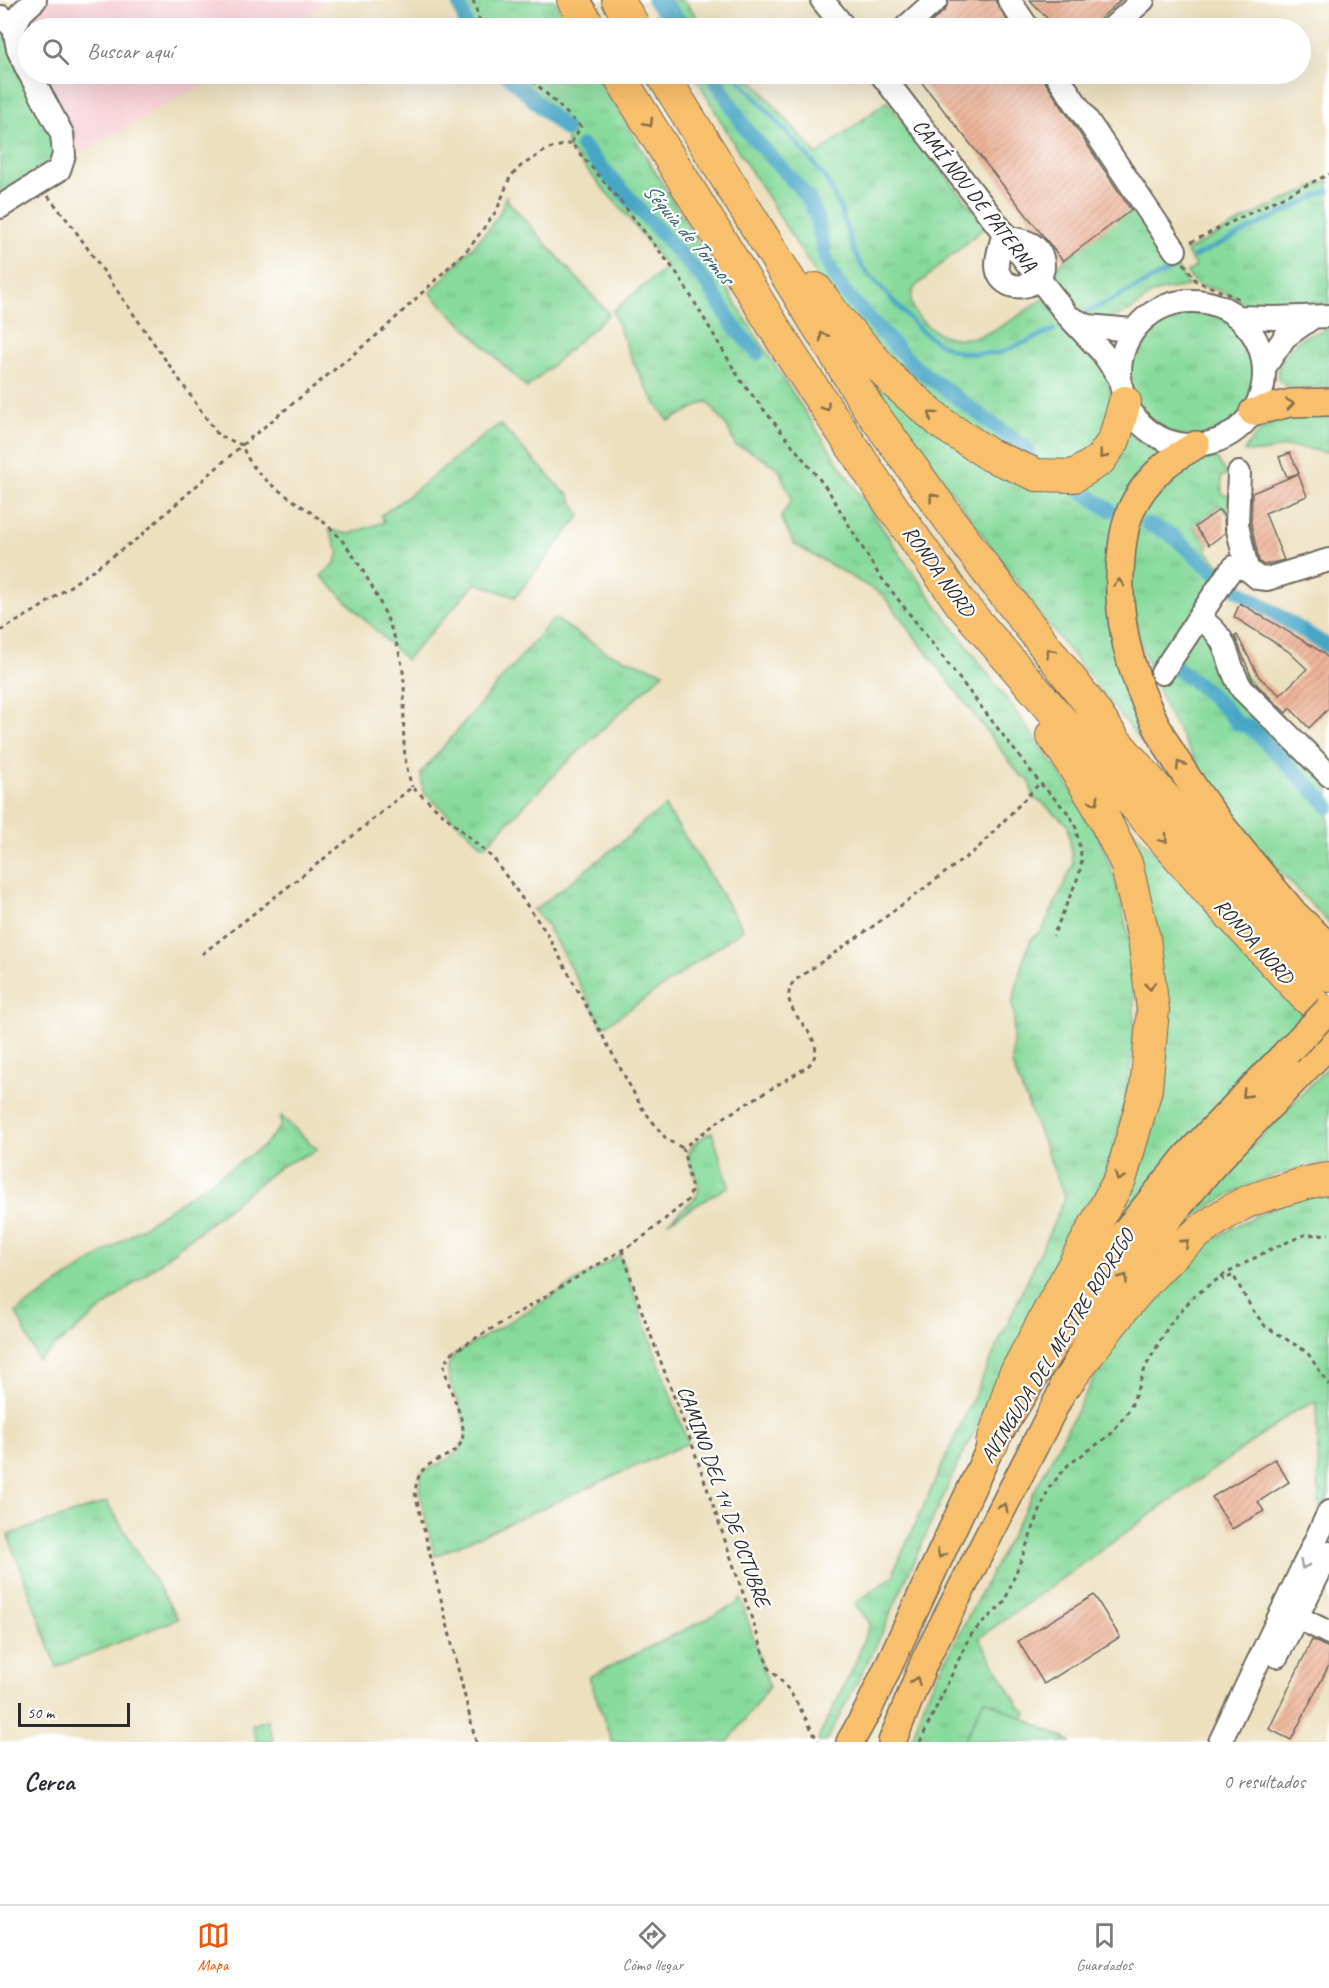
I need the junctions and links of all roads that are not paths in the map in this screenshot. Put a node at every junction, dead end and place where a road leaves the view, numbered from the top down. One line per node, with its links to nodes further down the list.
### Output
1 (35, 0): 8 (street)
2 (573, 0): 9 (highway)
3 (618, 0): 10 (highway)
4 (822, 0): 11 (street)
5 (936, 0): 12 (street)
6 (1010, 0): 13 (street)
7 (1143, 0): 14 (street)
8 (10, 17): 15 (street)
9 (584, 18)
10 (629, 18)
11 (837, 18)
12 (916, 18)
13 (1022, 18)
14 (1123, 18)
15 (18, 40)
16 (35, 84): 22 (street)
17 (624, 84): 38 (highway, RONDA NORD, one-way to 38)
18 (668, 84): 21 (highway, RONDA NORD)
19 (889, 84): 23 (street, CAMÍ NOU DE PATERNA)
20 (1066, 84): 24 (street)
21 (726, 179): 31 (highway, one-way to 21); 41 (highway, RONDA NORD, one-way to 21)
22 (4, 202)
23 (1006, 235): 25 (street, CAMÍ NOU DE PATERNA); 25 (street)
24 (1175, 250)
25 (1039, 278): 26 (street, CAMÍ NOU DE PATERNA)
26 (1068, 316): 29 (street); 31 (street, CAMÍ NOU DE PATERNA)
27 (1321, 316): 28 (street); 30 (street)
28 (1238, 317): 29 (street); 30 (street)
29 (1132, 330): 31 (street)
30 (1264, 368): 33 (street)
31 (1122, 389): 34 (street)
32 (1329, 402): 33 (main road, one-way to 32)
33 (1252, 412): 34 (street)
34 (1196, 446): 43 (main road, one-way to 34)
35 (1239, 473): 37 (street)
36 (1329, 560): 37 (street)
37 (1246, 569): 39 (street)
38 (961, 604): 47 (highway, RONDA NORD, one-way to 47); 52 (highway, one-way to 52)
39 (1199, 618): 40 (street); 42 (street)
40 (1162, 673)
41 (1086, 699): 43 (main road); 45 (highway, RONDA NORD)
42 (1329, 775)
43 (1292, 911): 44 (main road)
44 (1329, 947)
45 (1329, 976)
46 (1329, 1009): 49 (main road, bridge)
47 (1329, 1017)
48 (1329, 1044): 49 (main road)
49 (1296, 1060): 51 (main road, AVINGUDA DEL MESTRE RODRIGO, one-way to 49); 52 (main road, AVINGUDA DEL MESTRE RODRIGO, one-way to 52)
50 (1329, 1179): 51 (highway, one-way to 50)
51 (1066, 1384): 58 (main road, AVINGUDA DEL MESTRE RODRIGO, one-way to 51)
52 (992, 1444): 57 (main road, AVINGUDA DEL MESTRE RODRIGO, one-way to 57)
53 (1329, 1512): 59 (street, one-way to 59)
54 (1329, 1553): 55 (street)
55 (1297, 1617): 56 (street); 60 (street)
56 (1329, 1633)
57 (850, 1742)
58 (892, 1742)
59 (1220, 1742)
60 (1231, 1742)

